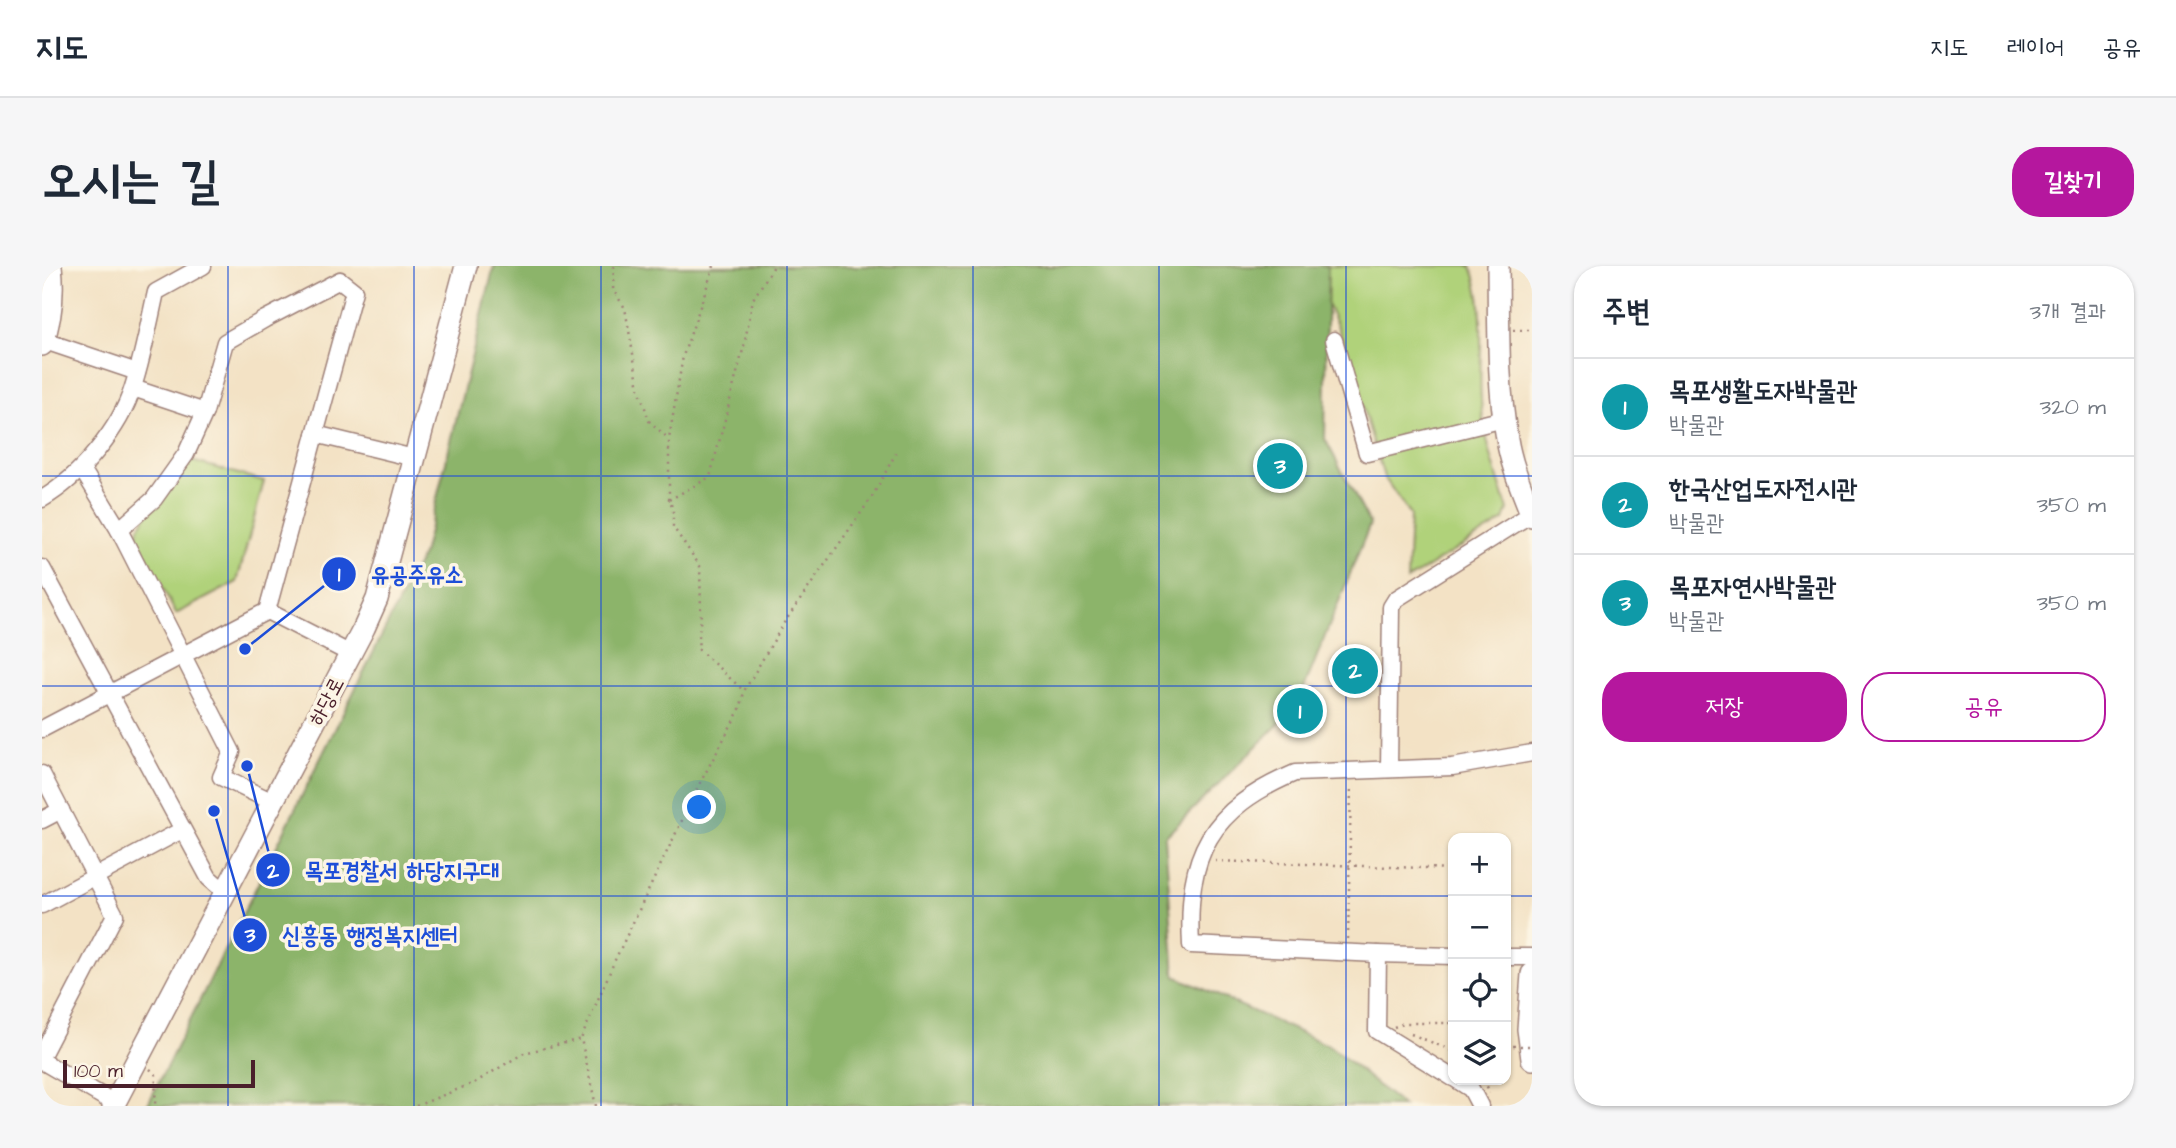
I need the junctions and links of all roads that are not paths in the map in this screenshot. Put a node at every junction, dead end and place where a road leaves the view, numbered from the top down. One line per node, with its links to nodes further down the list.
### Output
1 (51, 266): 6 (street)
2 (203, 266): 7 (street)
3 (466, 266): 11 (street, 하당로)
4 (1498, 266): 9 (street)
5 (1334, 340): 9 (street)
6 (43, 342): 7 (street)
7 (135, 380): 8 (street); 12 (street)
8 (205, 412): 10 (street); 15 (street)
9 (1504, 419): 14 (street)
10 (315, 434): 11 (street); 17 (street)
11 (414, 458): 18 (street, 하당로)
12 (82, 469): 13 (street); 15 (street)
13 (42, 499)
14 (1531, 515): 23 (street)
15 (119, 530): 19 (street)
16 (42, 568): 20 (street)
17 (267, 611): 18 (street); 19 (street)
18 (351, 654): 25 (street, 하당로)
19 (183, 655): 20 (street); 25 (street)
20 (111, 693): 21 (street); 28 (street)
21 (42, 729)
22 (1532, 753): 23 (street)
23 (1389, 769): 32 (street)
24 (42, 774): 26 (street)
25 (273, 802): 30 (street, 하당로)
26 (61, 810): 27 (street); 29 (street)
27 (42, 820)
28 (182, 830): 29 (street); 30 (street)
29 (96, 876): 31 (street); 37 (street)
30 (224, 891): 42 (street, 하당로)
31 (42, 905)
32 (1378, 954): 33 (street); 40 (street)
33 (1448, 956)
34 (1511, 957): 35 (street)
35 (1532, 957)
36 (1532, 974): 38 (street)
37 (42, 1055)
38 (1532, 1059)
39 (42, 1061): 42 (street)
40 (1448, 1075)
41 (1465, 1085): 43 (street)
42 (113, 1105)
43 (1480, 1106)

